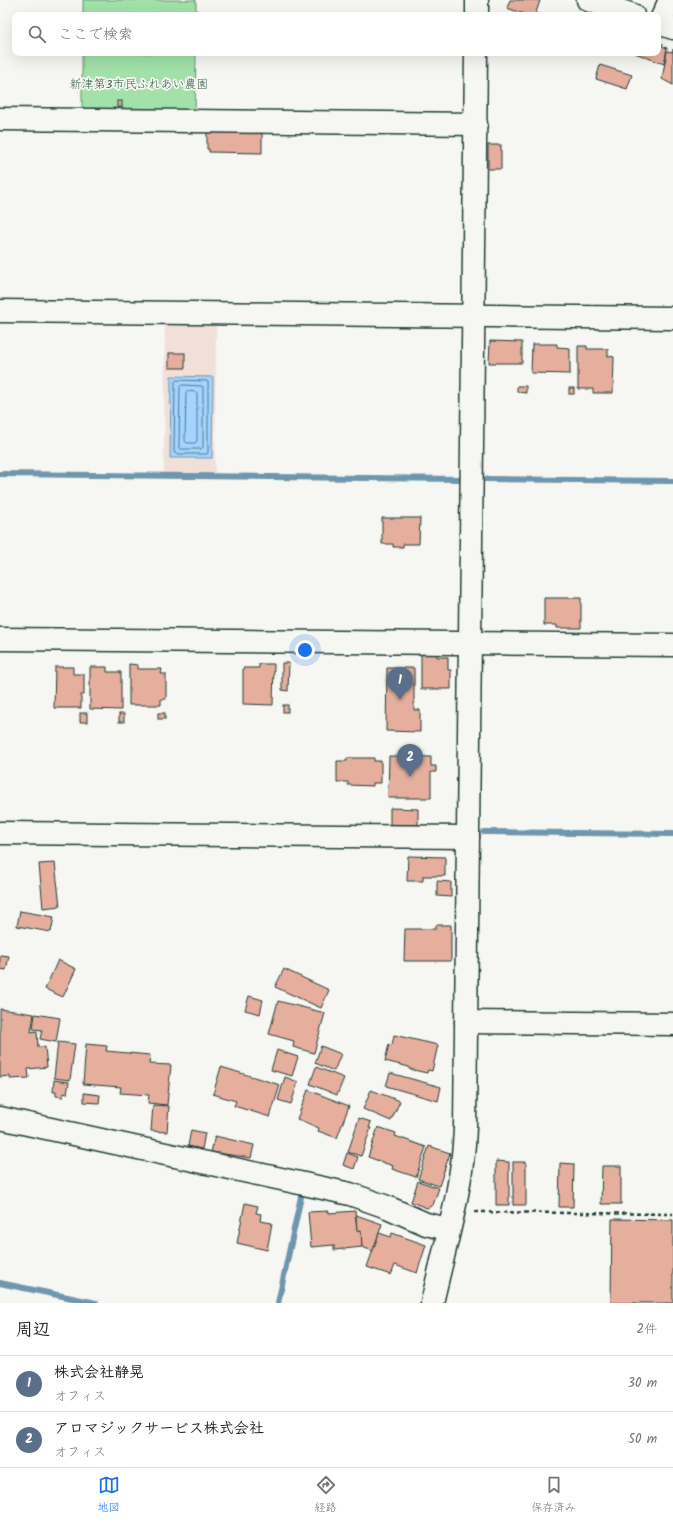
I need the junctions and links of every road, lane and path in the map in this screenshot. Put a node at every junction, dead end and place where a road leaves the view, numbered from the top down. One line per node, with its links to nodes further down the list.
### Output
1 (477, 0): 4 (street)
2 (588, 0): 5 (street)
3 (670, 0): 6 (street)
4 (476, 12)
5 (624, 12)
6 (663, 25)
7 (476, 56): 9 (street)
8 (0, 119): 9 (street)
9 (476, 124): 11 (street)
10 (0, 311): 11 (street)
11 (474, 316): 12 (street); 14 (street)
12 (673, 318)
13 (0, 639): 14 (street)
14 (470, 643): 15 (street); 17 (street)
15 (673, 645)
16 (0, 833): 17 (street)
17 (468, 837): 18 (street)
18 (466, 1022): 19 (street); 22 (street)
19 (673, 1024)
20 (0, 1118): 22 (street)
21 (673, 1214): 22 (path)
22 (450, 1220): 23 (street)
23 (432, 1303)

